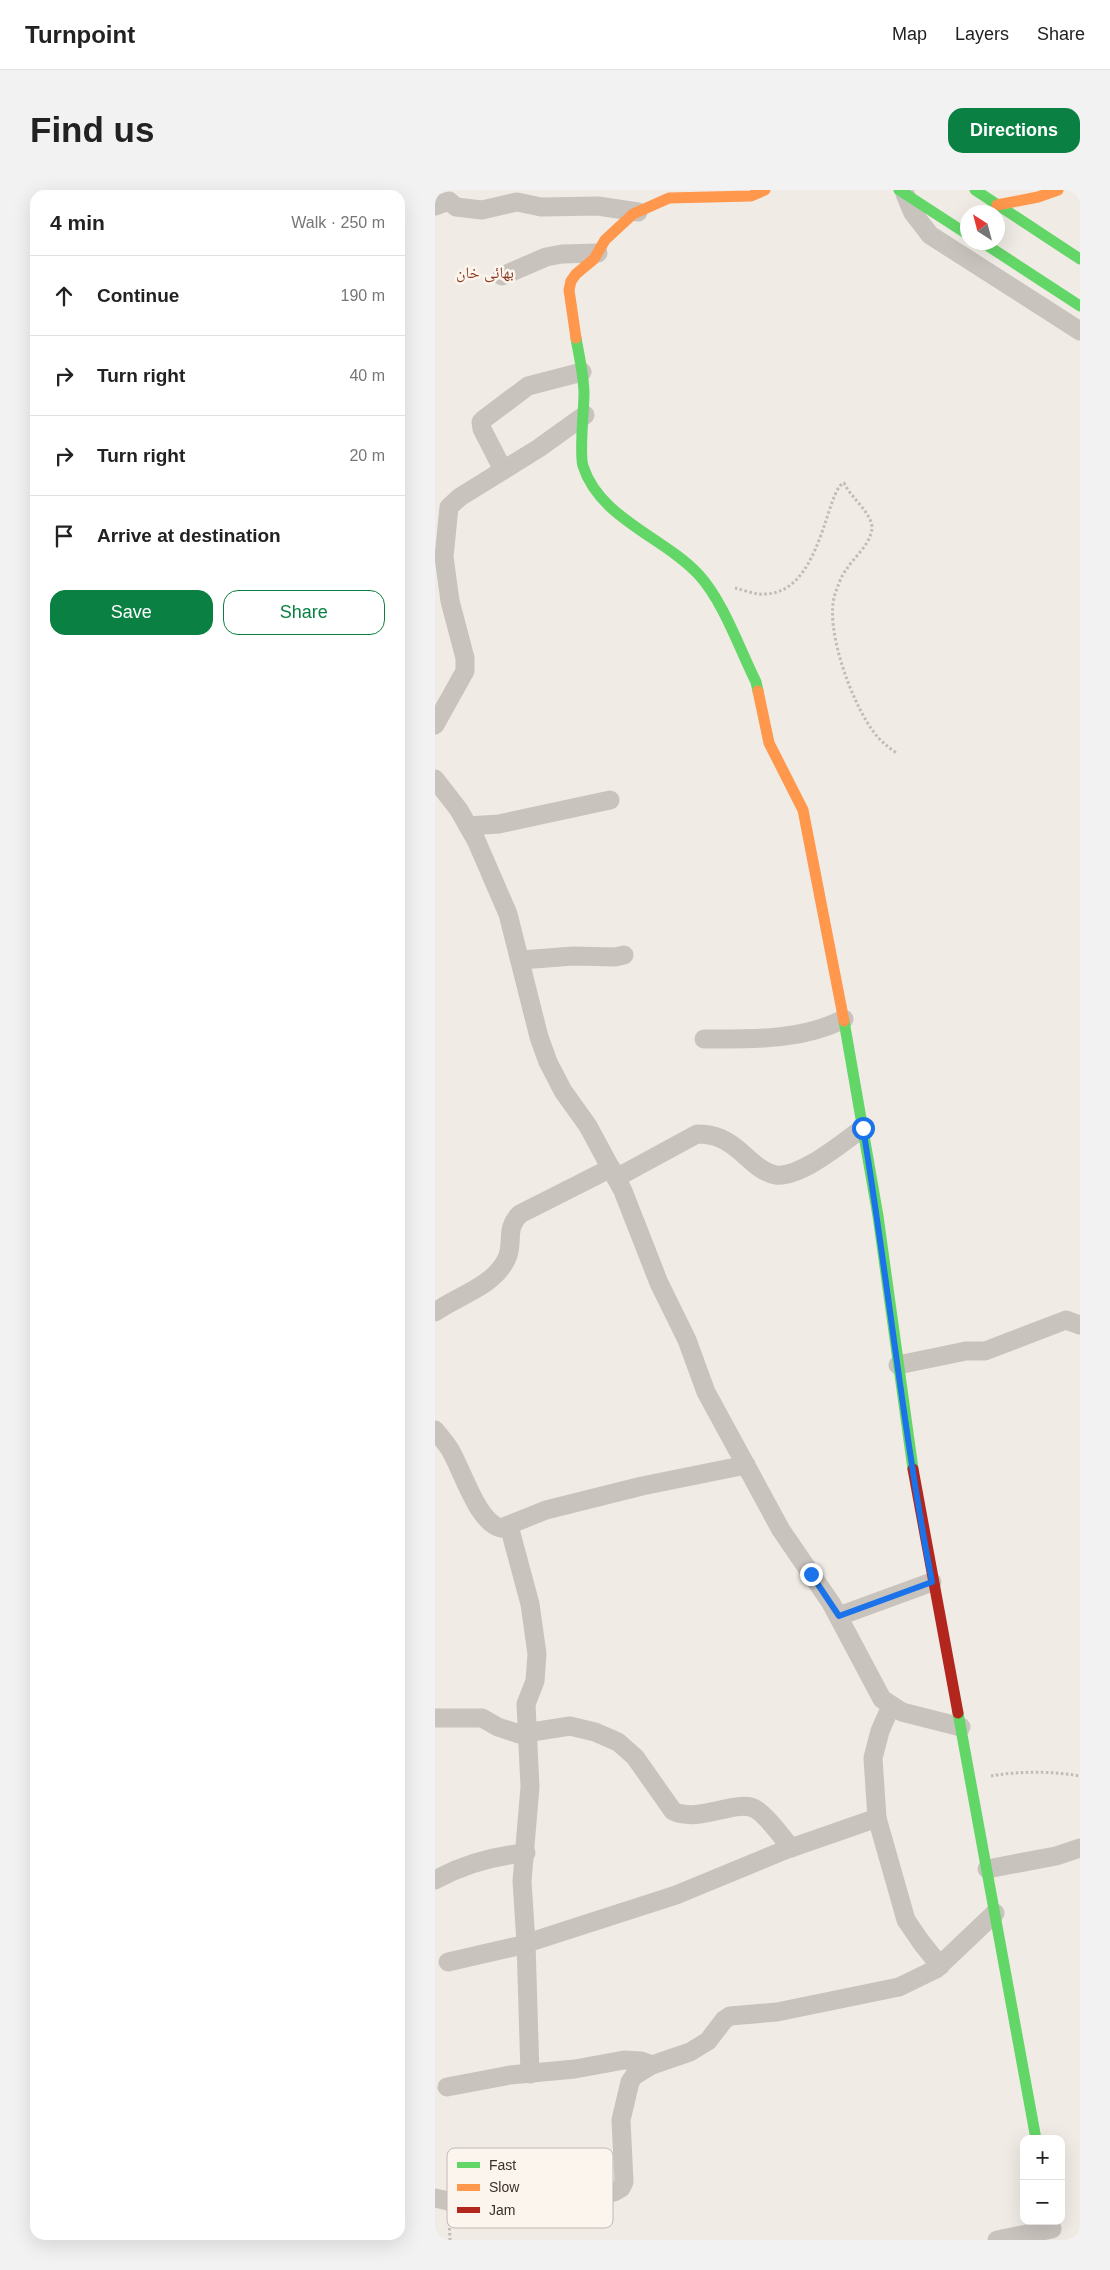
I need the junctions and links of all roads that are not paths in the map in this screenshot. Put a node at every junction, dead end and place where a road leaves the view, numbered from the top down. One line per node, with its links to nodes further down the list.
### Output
1 (765, 190): 9 (main road)
2 (975, 190): 6 (main road)
3 (1058, 190): 6 (main road)
4 (902, 192): 10 (main road); 16 (street)
5 (580, 199): 7 (street); 9 (street)
6 (997, 205)
7 (435, 206)
8 (1005, 210): 13 (main road)
9 (638, 212): 12 (main road)
10 (960, 229)
11 (993, 250): 15 (main road)
12 (598, 253): 14 (street); 17 (main road)
13 (1080, 259)
14 (502, 276)
15 (1080, 306)
16 (1080, 330)
17 (582, 372): 18 (main road); 19 (street)
18 (585, 415): 19 (street); 26 (main road)
19 (503, 470): 20 (street)
20 (435, 725)
21 (435, 779): 23 (street)
22 (610, 800): 23 (street)
23 (468, 826): 25 (street)
24 (624, 955): 25 (street)
25 (521, 960): 29 (street)
26 (843, 1019): 27 (street); 28 (main road)
27 (704, 1039)
28 (863, 1128): 29 (street); 32 (main road)
29 (614, 1173): 30 (street); 34 (street)
30 (435, 1312)
31 (1080, 1325): 32 (street)
32 (898, 1365): 36 (main road)
33 (435, 1430): 35 (street)
34 (746, 1465): 35 (street); 37 (street)
35 (509, 1526): 41 (street)
36 (932, 1582): 37 (street); 40 (main road)
37 (839, 1616): 38 (street)
38 (891, 1706): 40 (street); 42 (street)
39 (435, 1718): 41 (street)
40 (961, 1727): 46 (main road)
41 (528, 1733): 43 (street); 45 (street)
42 (877, 1818): 43 (street); 51 (street)
43 (791, 1848): 49 (street)
44 (1080, 1848): 46 (street)
45 (525, 1853): 47 (street); 49 (street)
46 (987, 1869): 48 (main road)
47 (435, 1880)
48 (995, 1913): 51 (street); 55 (main road)
49 (526, 1943): 50 (street); 53 (street)
50 (448, 1962)
51 (940, 1966): 52 (street)
52 (652, 2065): 53 (street); 56 (street)
53 (529, 2074): 54 (street)
54 (447, 2087)
55 (1035, 2135)
56 (613, 2192)
57 (1052, 2230): 58 (street)
58 (997, 2240)

